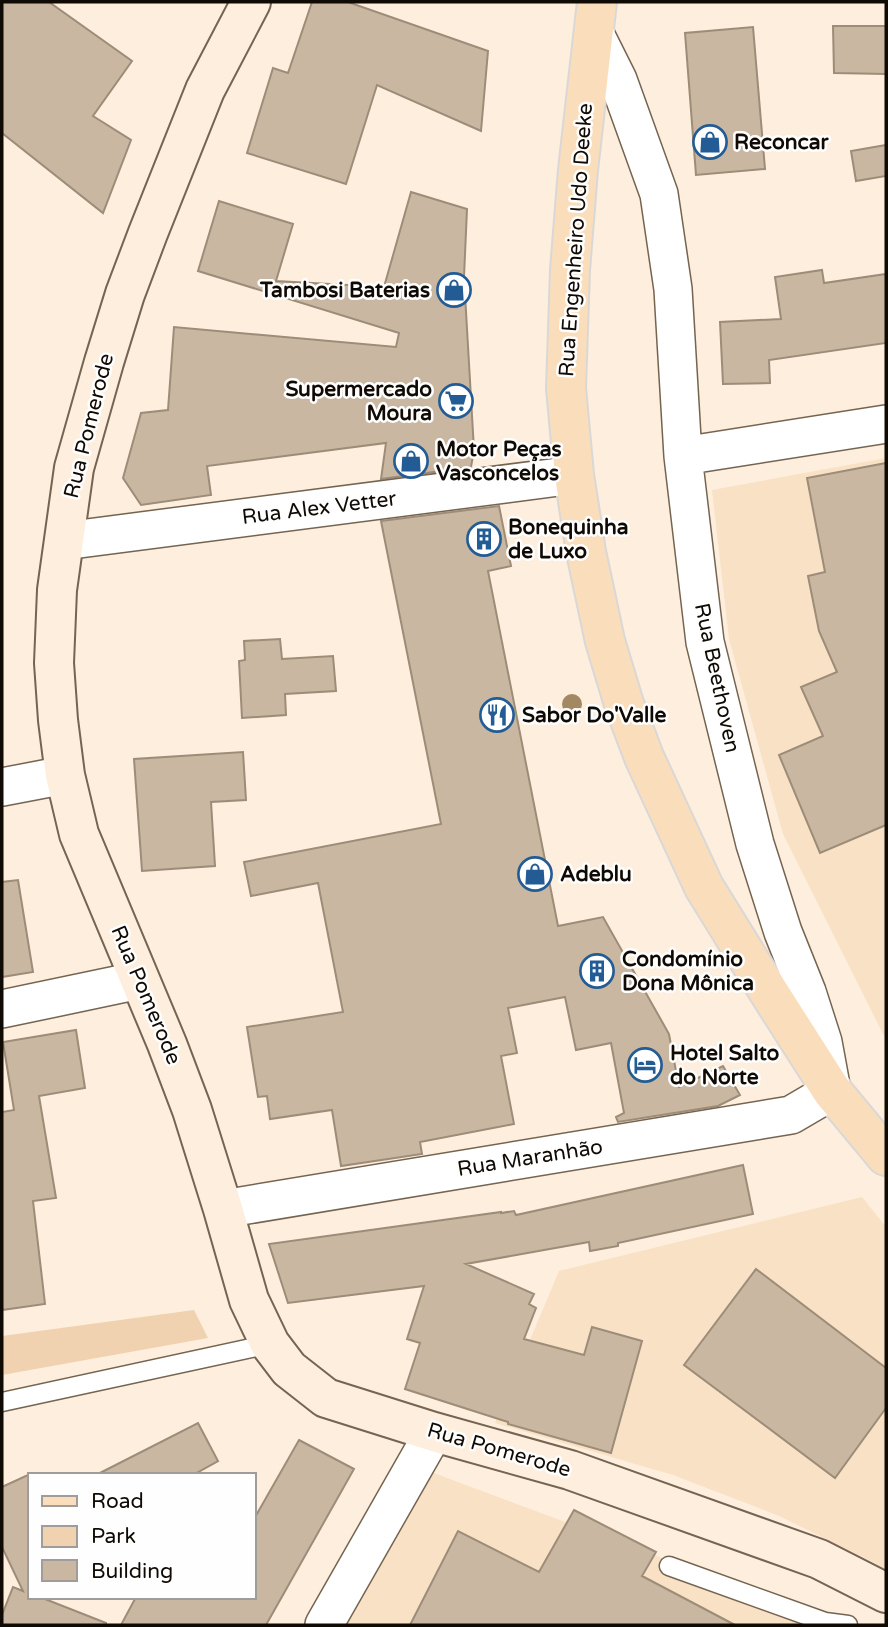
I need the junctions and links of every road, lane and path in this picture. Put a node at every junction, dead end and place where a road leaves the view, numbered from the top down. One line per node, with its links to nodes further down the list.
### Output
1 (251, 2): 6 (street, Rua Pomerode)
2 (596, 17): 4 (street, Rua Beethoven); 5 (main road, Rua Engenheiro Udo Deeke)
3 (886, 424): 4 (street)
4 (684, 456): 11 (street, Rua Beethoven)
5 (574, 475): 6 (street, Rua Alex Vetter); 11 (main road, Rua Engenheiro Udo Deeke)
6 (64, 541): 7 (street, Rua Pomerode)
7 (65, 775): 8 (street); 9 (street, Rua Pomerode)
8 (2, 787)
9 (140, 980): 10 (street); 13 (street, Rua Pomerode)
10 (2, 1009)
11 (832, 1091): 12 (main road, Rua Engenheiro Udo Deeke); 13 (street, Rua Maranhão)
12 (886, 1156)
13 (223, 1209): 14 (street, Rua Pomerode)
14 (270, 1344): 15 (lane); 16 (street, Rua Pomerode)
15 (2, 1402)
16 (434, 1432): 18 (street, Rua Pomerode); 19 (street)
17 (669, 1566): 20 (lane)
18 (886, 1593)
19 (324, 1625)
20 (848, 1625)

